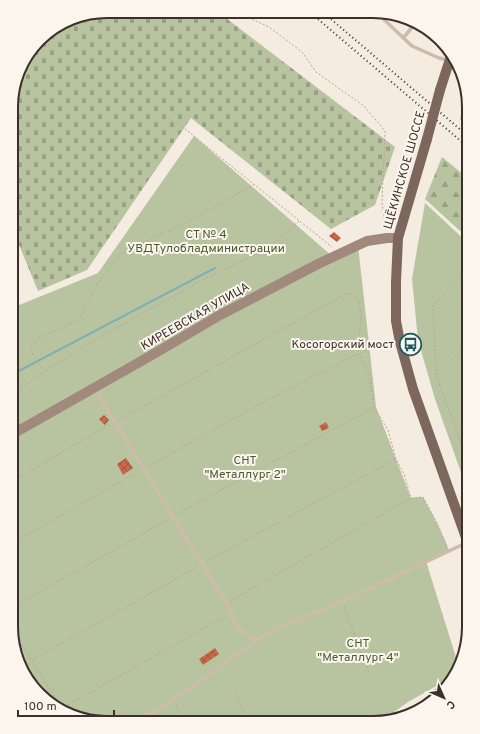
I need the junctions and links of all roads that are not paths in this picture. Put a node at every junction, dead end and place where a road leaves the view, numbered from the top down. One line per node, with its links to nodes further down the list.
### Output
1 (383, 19): 3 (lane)
2 (412, 27): 3 (lane)
3 (403, 38): 4 (lane)
4 (447, 58)
5 (449, 61): 6 (main road, ЩЁКИНСКОЕ ШОССЕ, bridge)
6 (398, 238): 7 (street, КИРЕЕВСКАЯ УЛИЦА); 9 (main road, ЩЁКИНСКОЕ ШОССЕ)
7 (95, 388): 8 (street, КИРЕЕВСКАЯ УЛИЦА); 11 (lane)
8 (18, 431)
9 (462, 527)
10 (462, 546): 11 (lane)
11 (256, 641): 12 (lane)
12 (147, 716)

